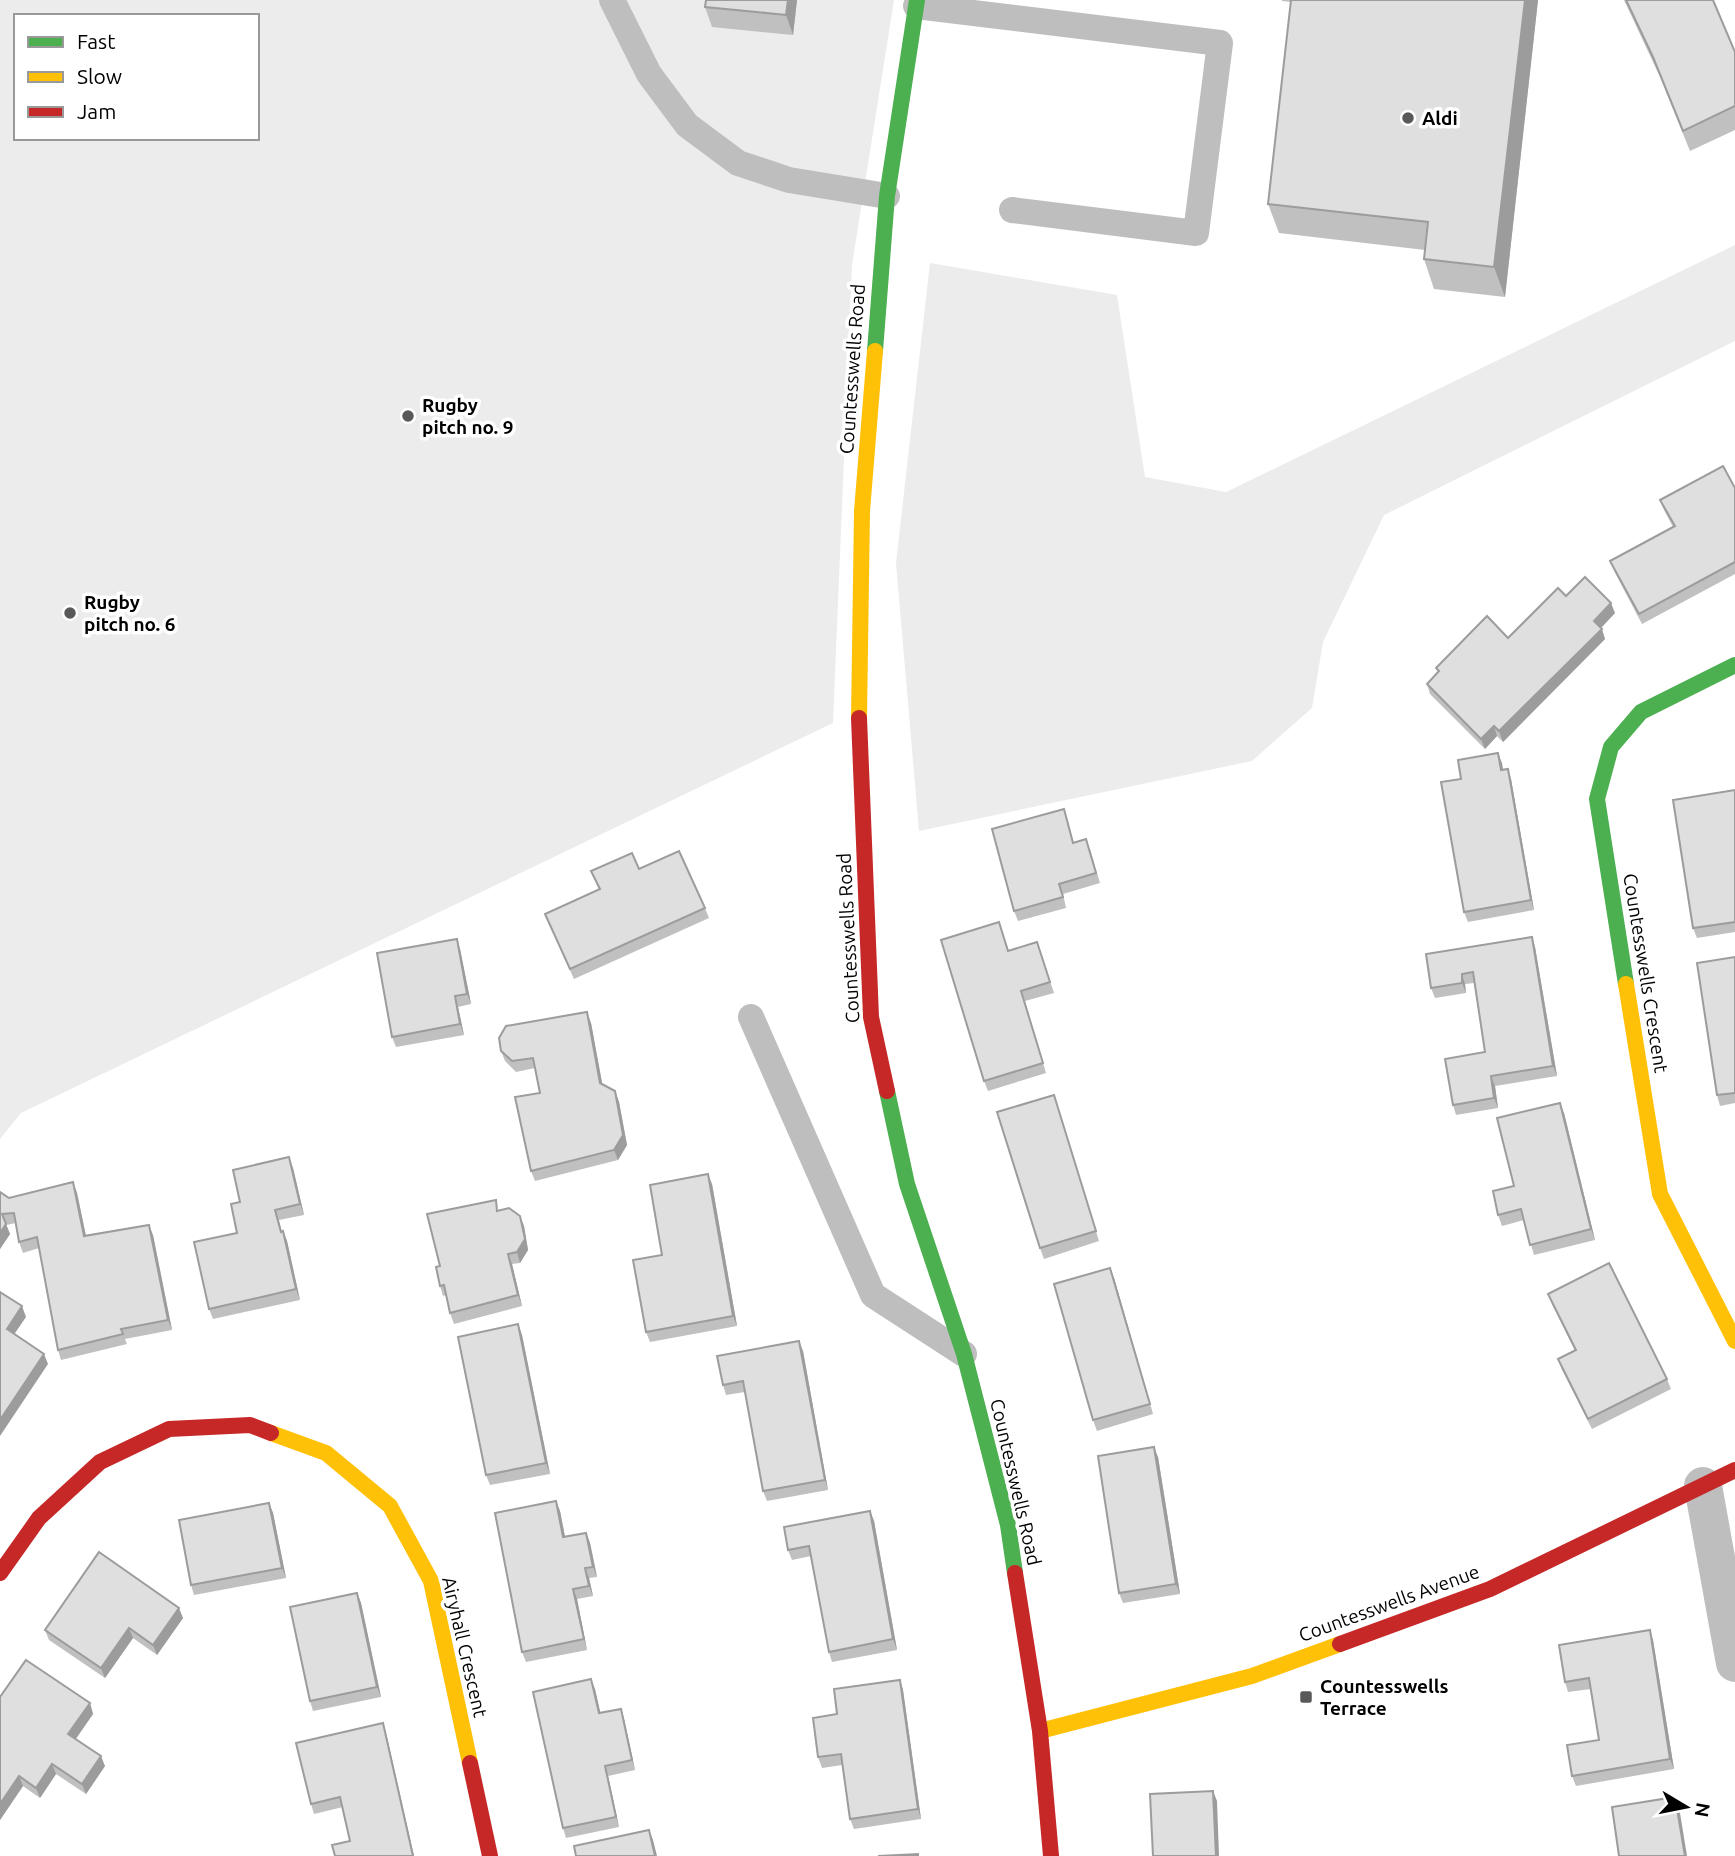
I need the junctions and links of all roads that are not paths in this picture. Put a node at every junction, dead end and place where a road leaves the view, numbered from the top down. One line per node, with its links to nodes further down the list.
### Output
1 (612, 0): 3 (lane)
2 (917, 3): 3 (street, Countesswells Road); 4 (lane)
3 (887, 196): 8 (street, Countesswells Road)
4 (1012, 210)
5 (1735, 665): 7 (street, Countesswells Crescent)
6 (751, 1017): 8 (lane)
7 (1735, 1341)
8 (964, 1354): 12 (street, Countesswells Road)
9 (1719, 1478): 11 (street); 12 (street, Countesswells Avenue)
10 (0, 1573): 13 (street, Airyhall Crescent)
11 (1735, 1663)
12 (1040, 1731): 14 (street, Countesswells Road)
13 (490, 1856)
14 (1051, 1856)

